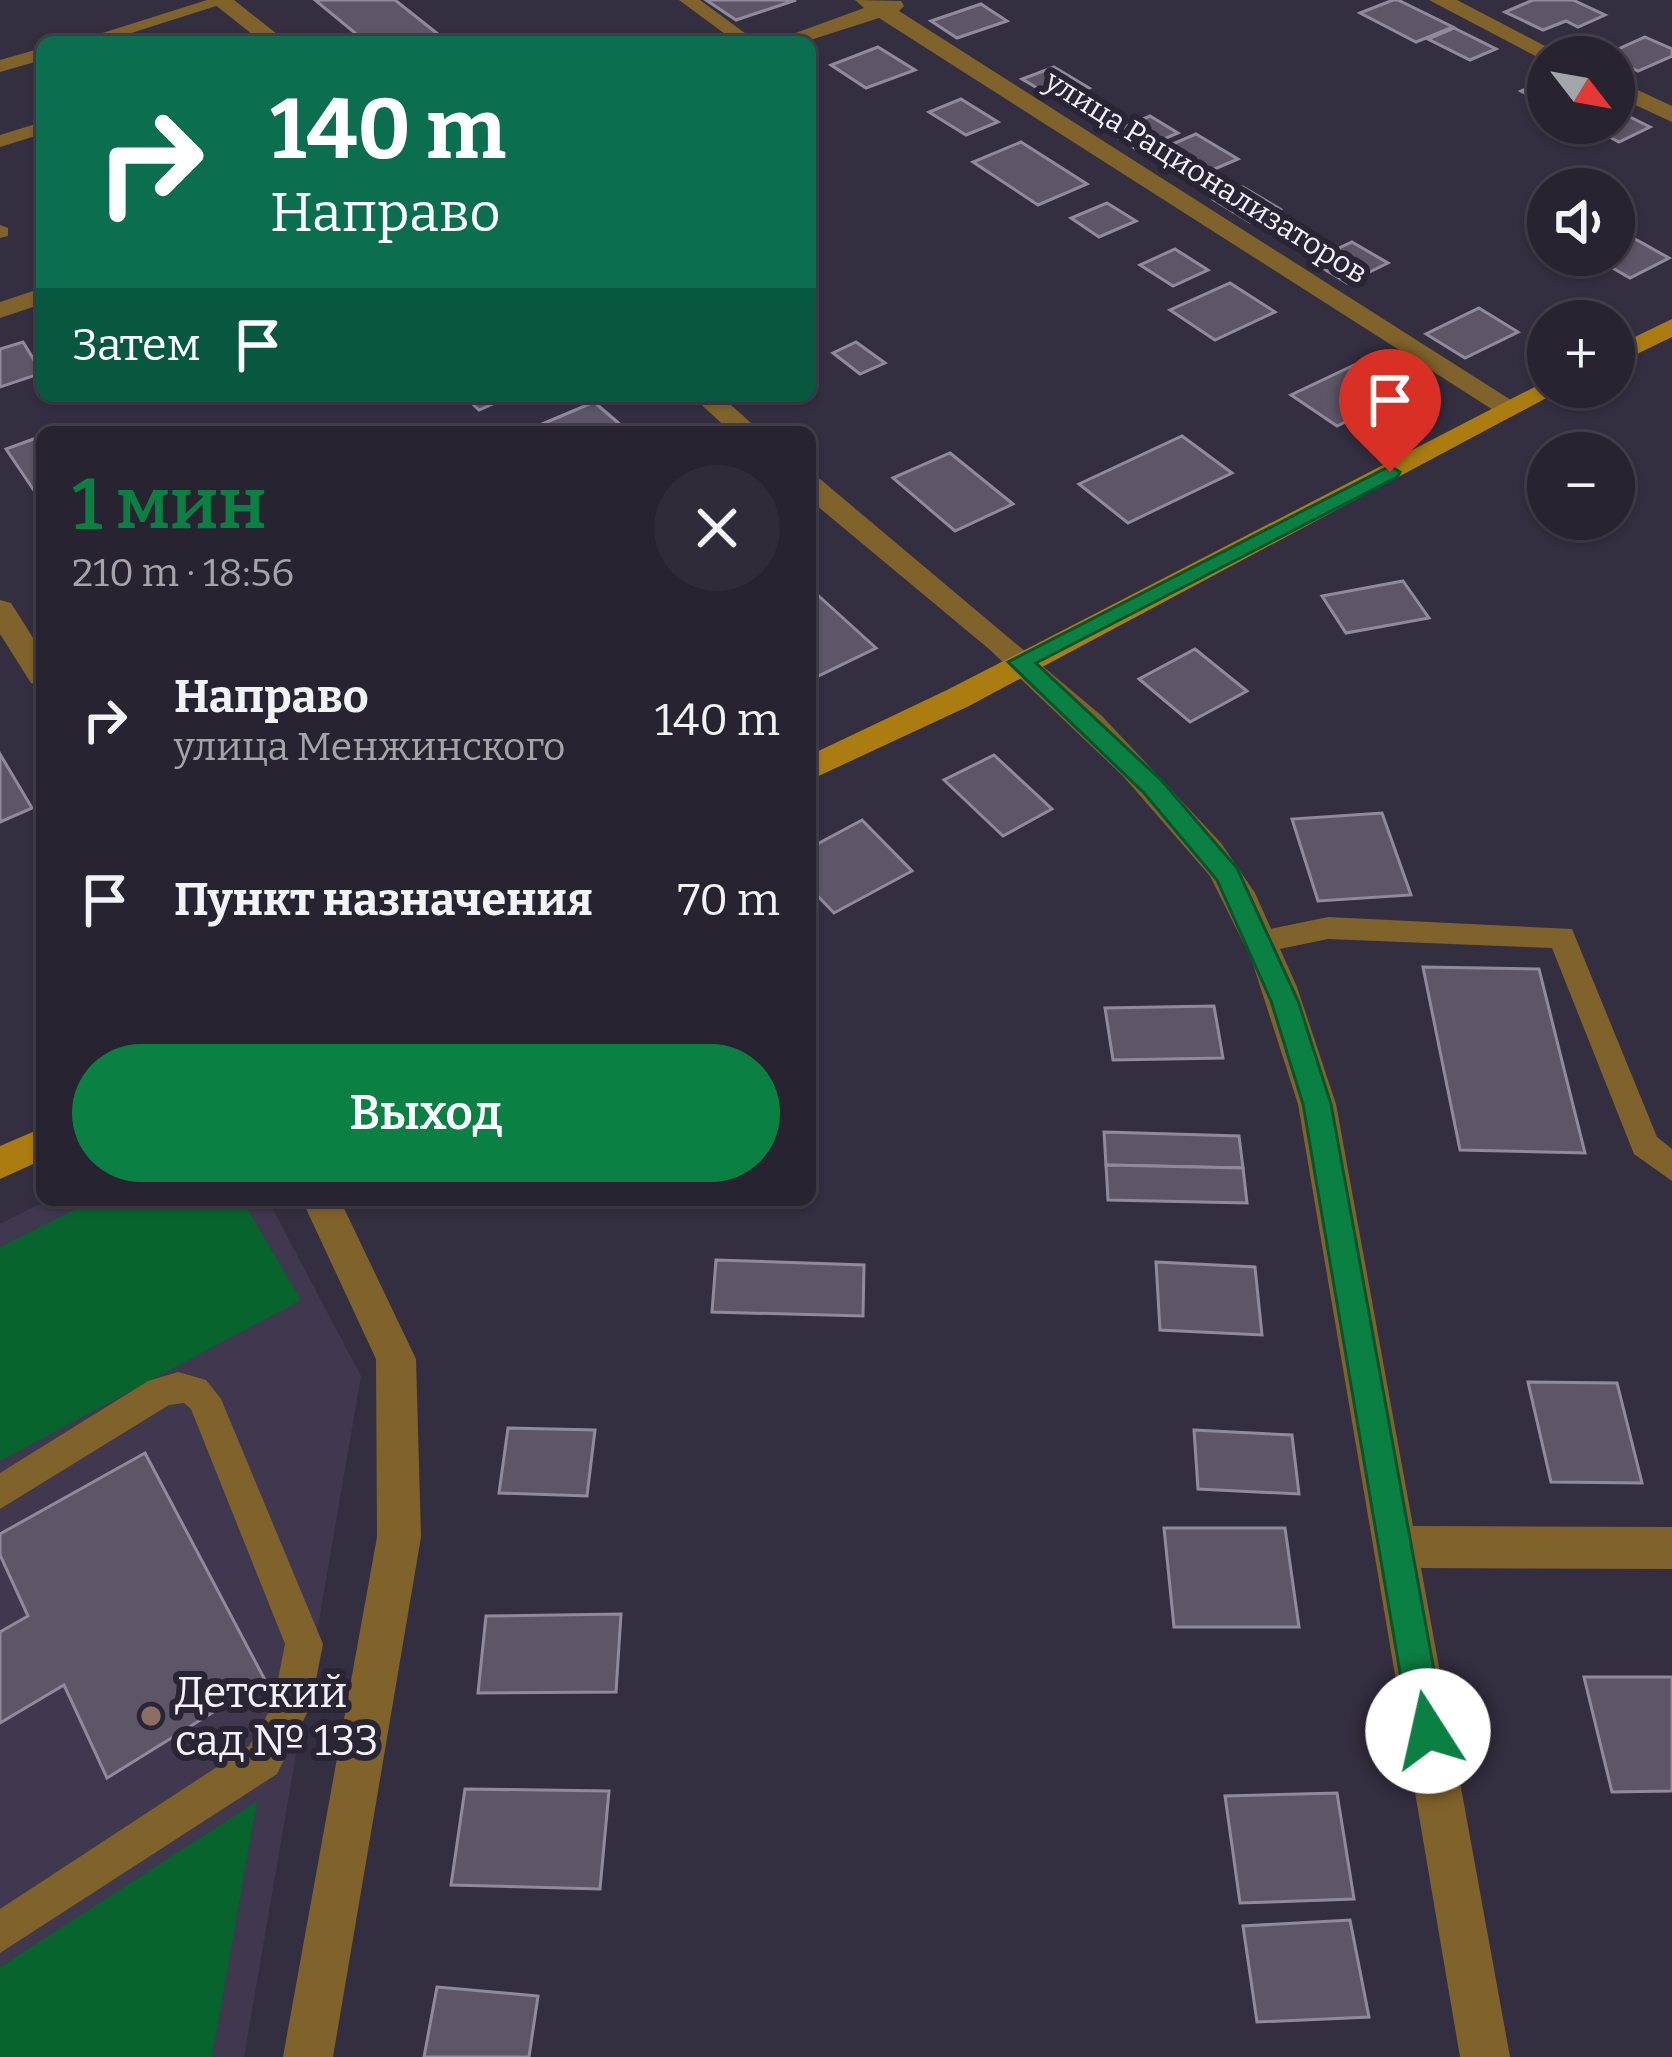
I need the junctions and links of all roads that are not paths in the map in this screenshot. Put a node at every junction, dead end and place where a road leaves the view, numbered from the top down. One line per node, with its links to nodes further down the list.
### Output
1 (223, 0): 6 (lane); 7 (street)
2 (688, 0): 8 (lane)
3 (912, 0): 5 (street)
4 (1440, 0): 10 (street)
5 (873, 5): 9 (street); 23 (street, улица Рационализаторов)
6 (103, 36)
7 (268, 36)
8 (739, 36)
9 (797, 36)
10 (1527, 43)
11 (36, 56): 12 (lane)
12 (0, 66)
13 (1635, 96): 14 (street)
14 (1672, 115)
15 (36, 130): 16 (lane)
16 (0, 141)
17 (36, 298): 18 (street)
18 (0, 310)
19 (1671, 329): 20 (street)
20 (1635, 346)
21 (1527, 401): 23 (street)
22 (711, 402): 24 (street)
23 (1511, 409): 27 (street)
24 (740, 426)
25 (816, 489): 27 (street)
26 (0, 610): 28 (street)
27 (1020, 662): 29 (street); 30 (street)
28 (36, 667)
29 (816, 766)
30 (1260, 942): 33 (lane); 36 (street)
31 (36, 1146): 32 (street)
32 (0, 1163)
33 (1672, 1168)
34 (324, 1206): 39 (street)
35 (0, 1492): 38 (lane)
36 (1395, 1546): 37 (street); 40 (street)
37 (1672, 1548)
38 (0, 1933)
39 (308, 2057)
40 (1485, 2057)

